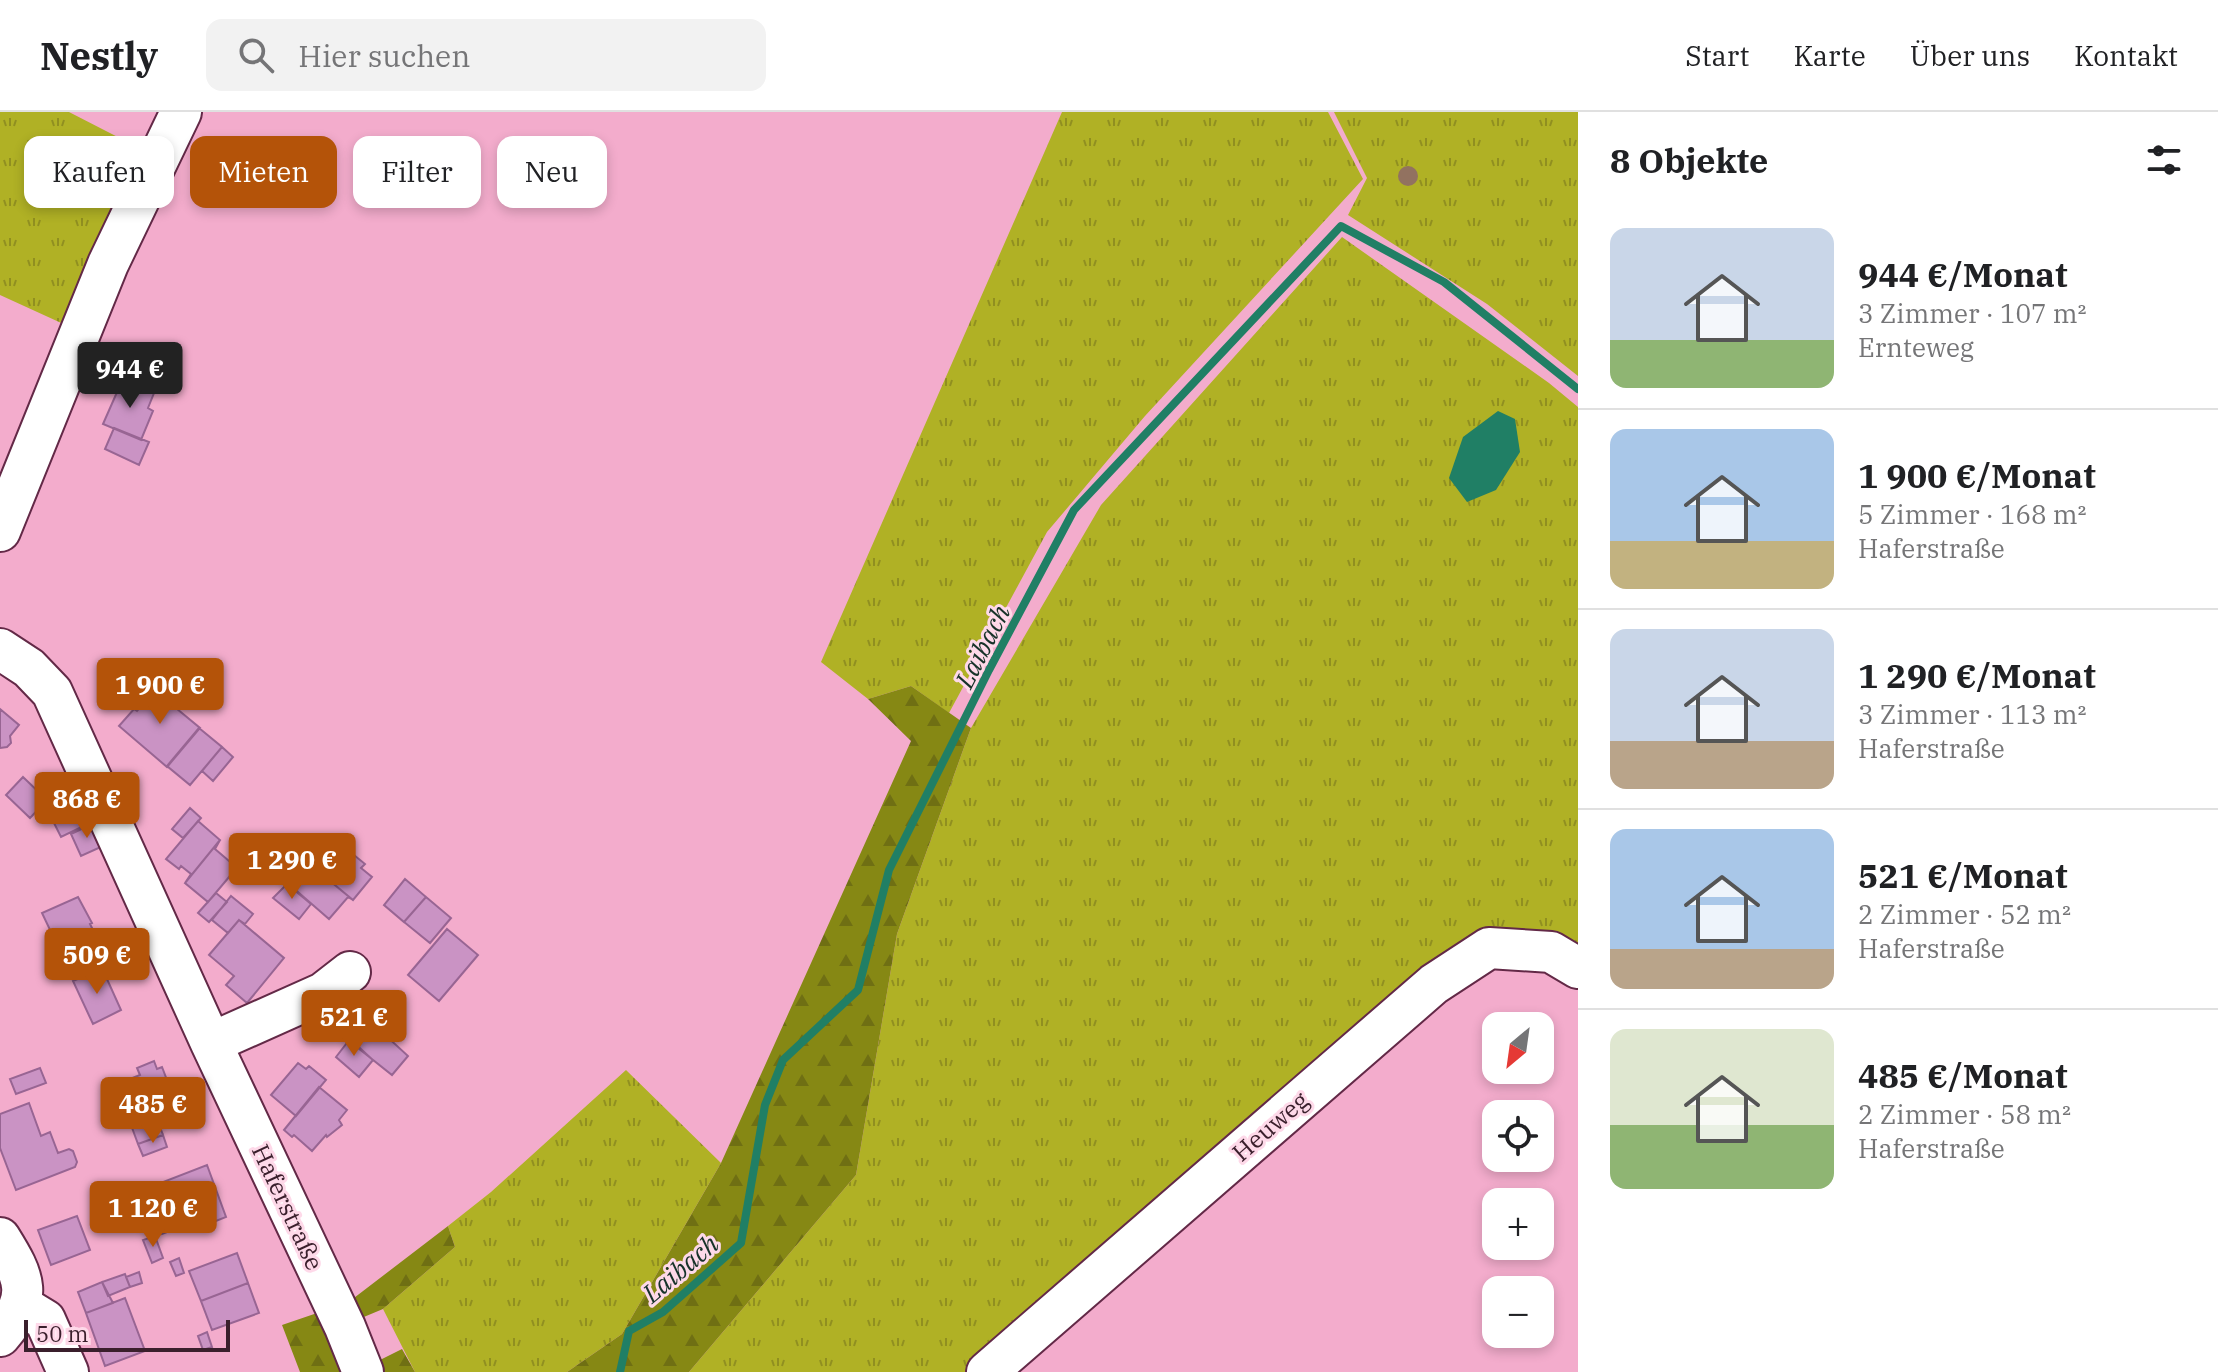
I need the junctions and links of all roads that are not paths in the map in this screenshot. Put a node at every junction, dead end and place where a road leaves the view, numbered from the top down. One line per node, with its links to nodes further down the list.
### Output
1 (181, 112): 2 (street)
2 (2, 522)
3 (0, 649): 6 (street, Haferstraße)
4 (1578, 968): 11 (street, Heuweg)
5 (350, 972): 6 (street)
6 (211, 1043): 10 (street, Haferstraße)
7 (0, 1238): 8 (street)
8 (11, 1321): 9 (street)
9 (68, 1372)
10 (363, 1372)
11 (987, 1372)

